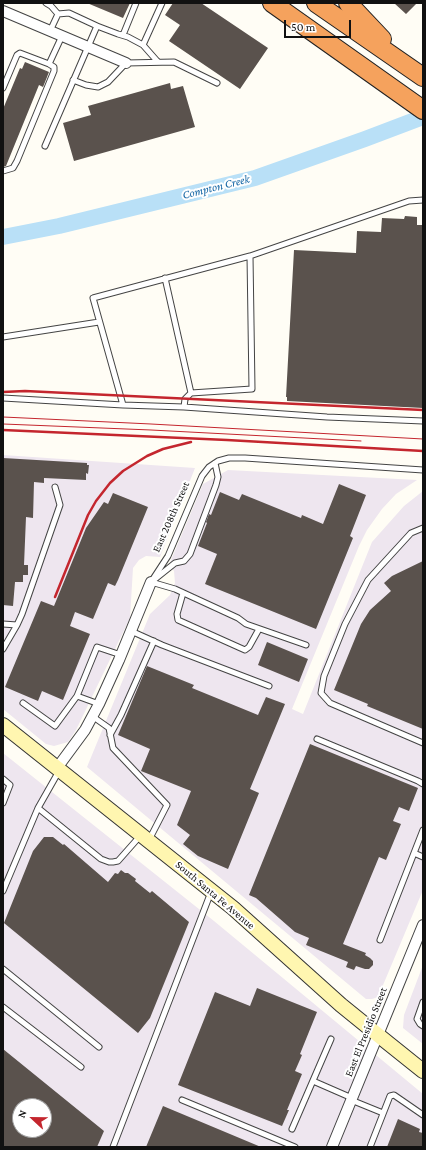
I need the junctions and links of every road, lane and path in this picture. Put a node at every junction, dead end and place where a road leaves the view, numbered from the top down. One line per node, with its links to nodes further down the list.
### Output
1 (46, 3): 8 (lane)
2 (136, 3): 11 (lane)
3 (162, 3): 13 (lane)
4 (272, 3): 23 (highway)
5 (316, 3): 18 (highway)
6 (348, 3): 18 (highway)
7 (3, 11): 10 (street)
8 (58, 14): 9 (lane); 10 (lane)
9 (97, 26): 11 (lane); 14 (lane)
10 (50, 31): 12 (street)
11 (123, 35): 13 (lane)
12 (62, 36): 14 (street); 17 (lane)
13 (143, 45): 15 (lane)
14 (88, 47): 16 (street); 20 (lane)
15 (158, 62): 16 (lane); 21 (lane)
16 (126, 63): 20 (lane)
17 (50, 64): 22 (lane); 25 (lane)
18 (405, 64): 19 (highway)
19 (423, 77)
20 (74, 80): 24 (lane)
21 (217, 83)
22 (3, 88)
23 (423, 110)
24 (45, 146)
25 (3, 171)
26 (423, 200): 27 (lane)
27 (250, 256): 28 (lane); 31 (lane)
28 (165, 278): 29 (lane); 31 (lane)
29 (99, 322): 30 (lane); 33 (lane)
30 (3, 338)
31 (191, 393): 34 (lane)
32 (3, 398): 33 (lane)
33 (123, 405): 34 (lane)
34 (184, 407): 35 (lane)
35 (423, 421)
36 (215, 463): 37 (lane); 40 (lane, East 208th Street); 40 (lane)
37 (423, 470)
38 (55, 487): 43 (lane)
39 (423, 528): 58 (lane)
40 (151, 582): 41 (lane); 45 (street, East 208th Street)
41 (183, 593): 44 (lane); 44 (lane)
42 (3, 624): 43 (lane)
43 (17, 625): 48 (lane)
44 (259, 629): 47 (lane)
45 (131, 631): 46 (lane); 49 (street, East 208th Street)
46 (154, 641): 50 (lane); 56 (lane)
47 (306, 645)
48 (3, 649)
49 (121, 656): 51 (lane); 53 (street, East 208th Street)
50 (269, 686)
51 (77, 696): 52 (lane); 53 (lane)
52 (23, 703)
53 (99, 704): 54 (street, East 208th Street)
54 (92, 716): 56 (lane); 59 (street, East 208th Street)
55 (3, 725): 59 (main road, South Santa Fe Avenue)
56 (110, 735): 65 (lane)
57 (318, 739): 61 (lane)
58 (423, 743)
59 (58, 769): 63 (lane); 65 (main road, South Santa Fe Avenue)
60 (3, 779): 62 (lane)
61 (423, 784)
62 (3, 803)
63 (38, 808): 65 (lane); 68 (lane)
64 (423, 830): 66 (lane)
65 (145, 838): 69 (main road, South Santa Fe Avenue)
66 (414, 853): 67 (lane); 71 (lane)
67 (423, 857)
68 (3, 891)
69 (212, 892): 76 (main road, South Santa Fe Avenue); 87 (lane)
70 (423, 925): 76 (street, East El Presidio Street)
71 (380, 940)
72 (3, 969): 78 (lane)
73 (423, 1002): 75 (lane)
74 (3, 1007): 79 (lane)
75 (423, 1026)
76 (378, 1036): 80 (main road, South Santa Fe Avenue); 82 (street, East El Presidio Street)
77 (331, 1039): 81 (lane)
78 (99, 1047)
79 (81, 1067)
80 (423, 1071)
81 (313, 1082): 82 (lane); 86 (lane)
82 (352, 1099): 84 (lane); 89 (street, East El Presidio Street)
83 (182, 1100): 88 (lane)
84 (384, 1113): 85 (lane); 90 (lane)
85 (423, 1115)
86 (292, 1129)
87 (113, 1147)
88 (295, 1147)
89 (332, 1147)
90 (370, 1147)

